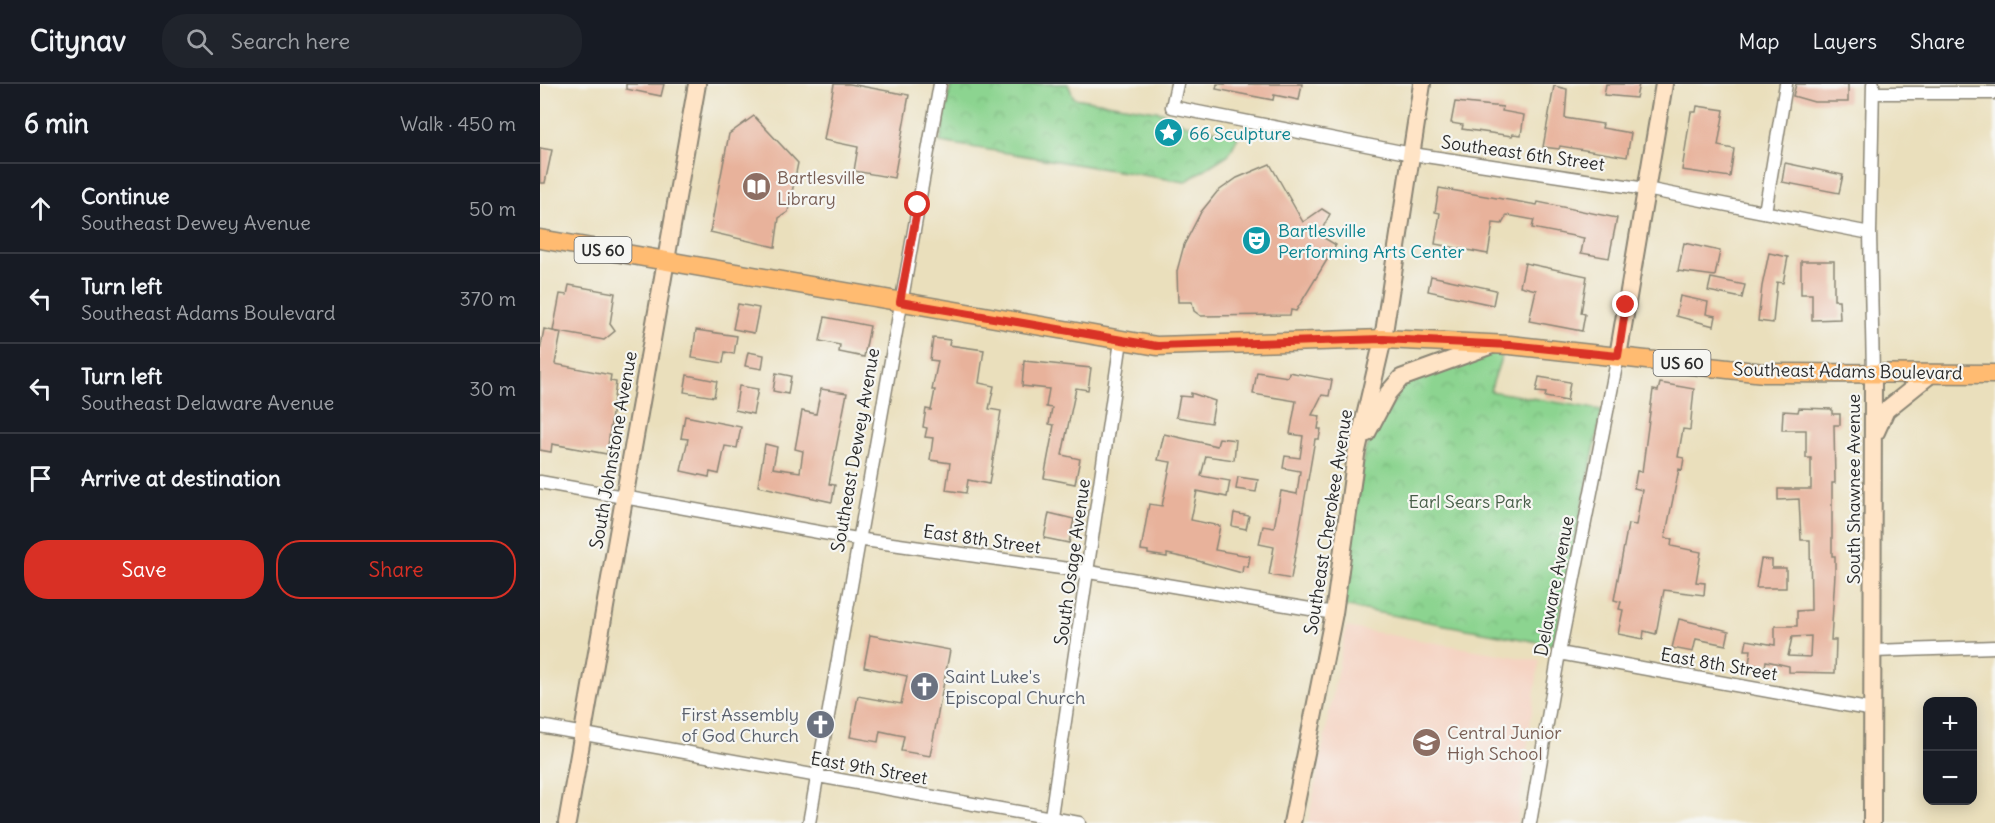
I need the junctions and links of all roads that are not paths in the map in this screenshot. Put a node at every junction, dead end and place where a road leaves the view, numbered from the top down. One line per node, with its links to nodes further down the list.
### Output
1 (697, 84): 14 (street, South Johnstone Avenue)
2 (940, 84): 15 (street, Southeast Dewey Avenue)
3 (1177, 84): 9 (street, Southeast 6th Street)
4 (1422, 84): 9 (street, Southeast Cherokee Avenue)
5 (1664, 84): 10 (street)
6 (1786, 84): 11 (street)
7 (1873, 88): 8 (street); 12 (street, South Shawnee Avenue)
8 (1995, 93)
9 (1412, 154): 10 (street, Southeast 6th Street); 16 (street, Southeast Cherokee Avenue)
10 (1646, 189): 11 (street, Southeast 6th Street); 19 (street)
11 (1765, 212): 12 (street, Southeast 6th Street)
12 (1870, 232): 20 (street, South Shawnee Avenue)
13 (540, 239): 14 (main road, US 60)
14 (666, 260): 15 (main road, Southeast Adams Boulevard / US 60); 26 (street, South Johnstone Avenue)
15 (900, 302): 17 (main road, Southeast Adams Boulevard / US 60); 27 (street, Southeast Dewey Avenue)
16 (1383, 339): 17 (main road, Southeast Adams Boulevard / US 60); 18 (main road, Southeast Adams Boulevard / US 60); 24 (street, Southeast Cherokee Avenue)
17 (1121, 341): 28 (street, South Osage Avenue)
18 (1492, 345): 19 (main road, Southeast Adams Boulevard / US 60); 24 (street)
19 (1618, 356): 20 (main road, Southeast Adams Boulevard / US 60); 32 (street, Delaware Avenue)
20 (1873, 374): 21 (main road, Southeast Adams Boulevard / US 60); 23 (street, South Shawnee Avenue)
21 (1931, 374): 22 (main road, Southeast Adams Boulevard / US 60); 23 (street)
22 (1995, 374)
23 (1873, 439): 31 (street, South Shawnee Avenue)
24 (1356, 455): 29 (street, Southeast Cherokee Avenue)
25 (540, 482): 26 (street, East 8th Street)
26 (626, 497): 27 (street, East 8th Street); 35 (street, South Johnstone Avenue)
27 (857, 539): 28 (street, East 8th Street); 36 (street, Southeast Dewey Avenue)
28 (1089, 572): 29 (street, East 8th Street); 37 (street, South Osage Avenue)
29 (1334, 613): 41 (street, Southeast Cherokee Avenue)
30 (1995, 647): 31 (street)
31 (1873, 651): 33 (street, South Shawnee Avenue)
32 (1559, 653): 33 (street, East 8th Street); 42 (street, Delaware Avenue)
33 (1873, 710): 43 (street, South Shawnee Avenue)
34 (540, 726): 35 (street, East 9th Street)
35 (583, 734): 36 (street, East 9th Street); 38 (street, South Johnstone Avenue)
36 (816, 777): 37 (street, East 9th Street); 39 (street, Southeast Dewey Avenue)
37 (1050, 821): 40 (street, East 9th Street)
38 (567, 823)
39 (808, 823)
40 (1078, 823)
41 (1292, 823)
42 (1530, 823)
43 (1872, 823)

